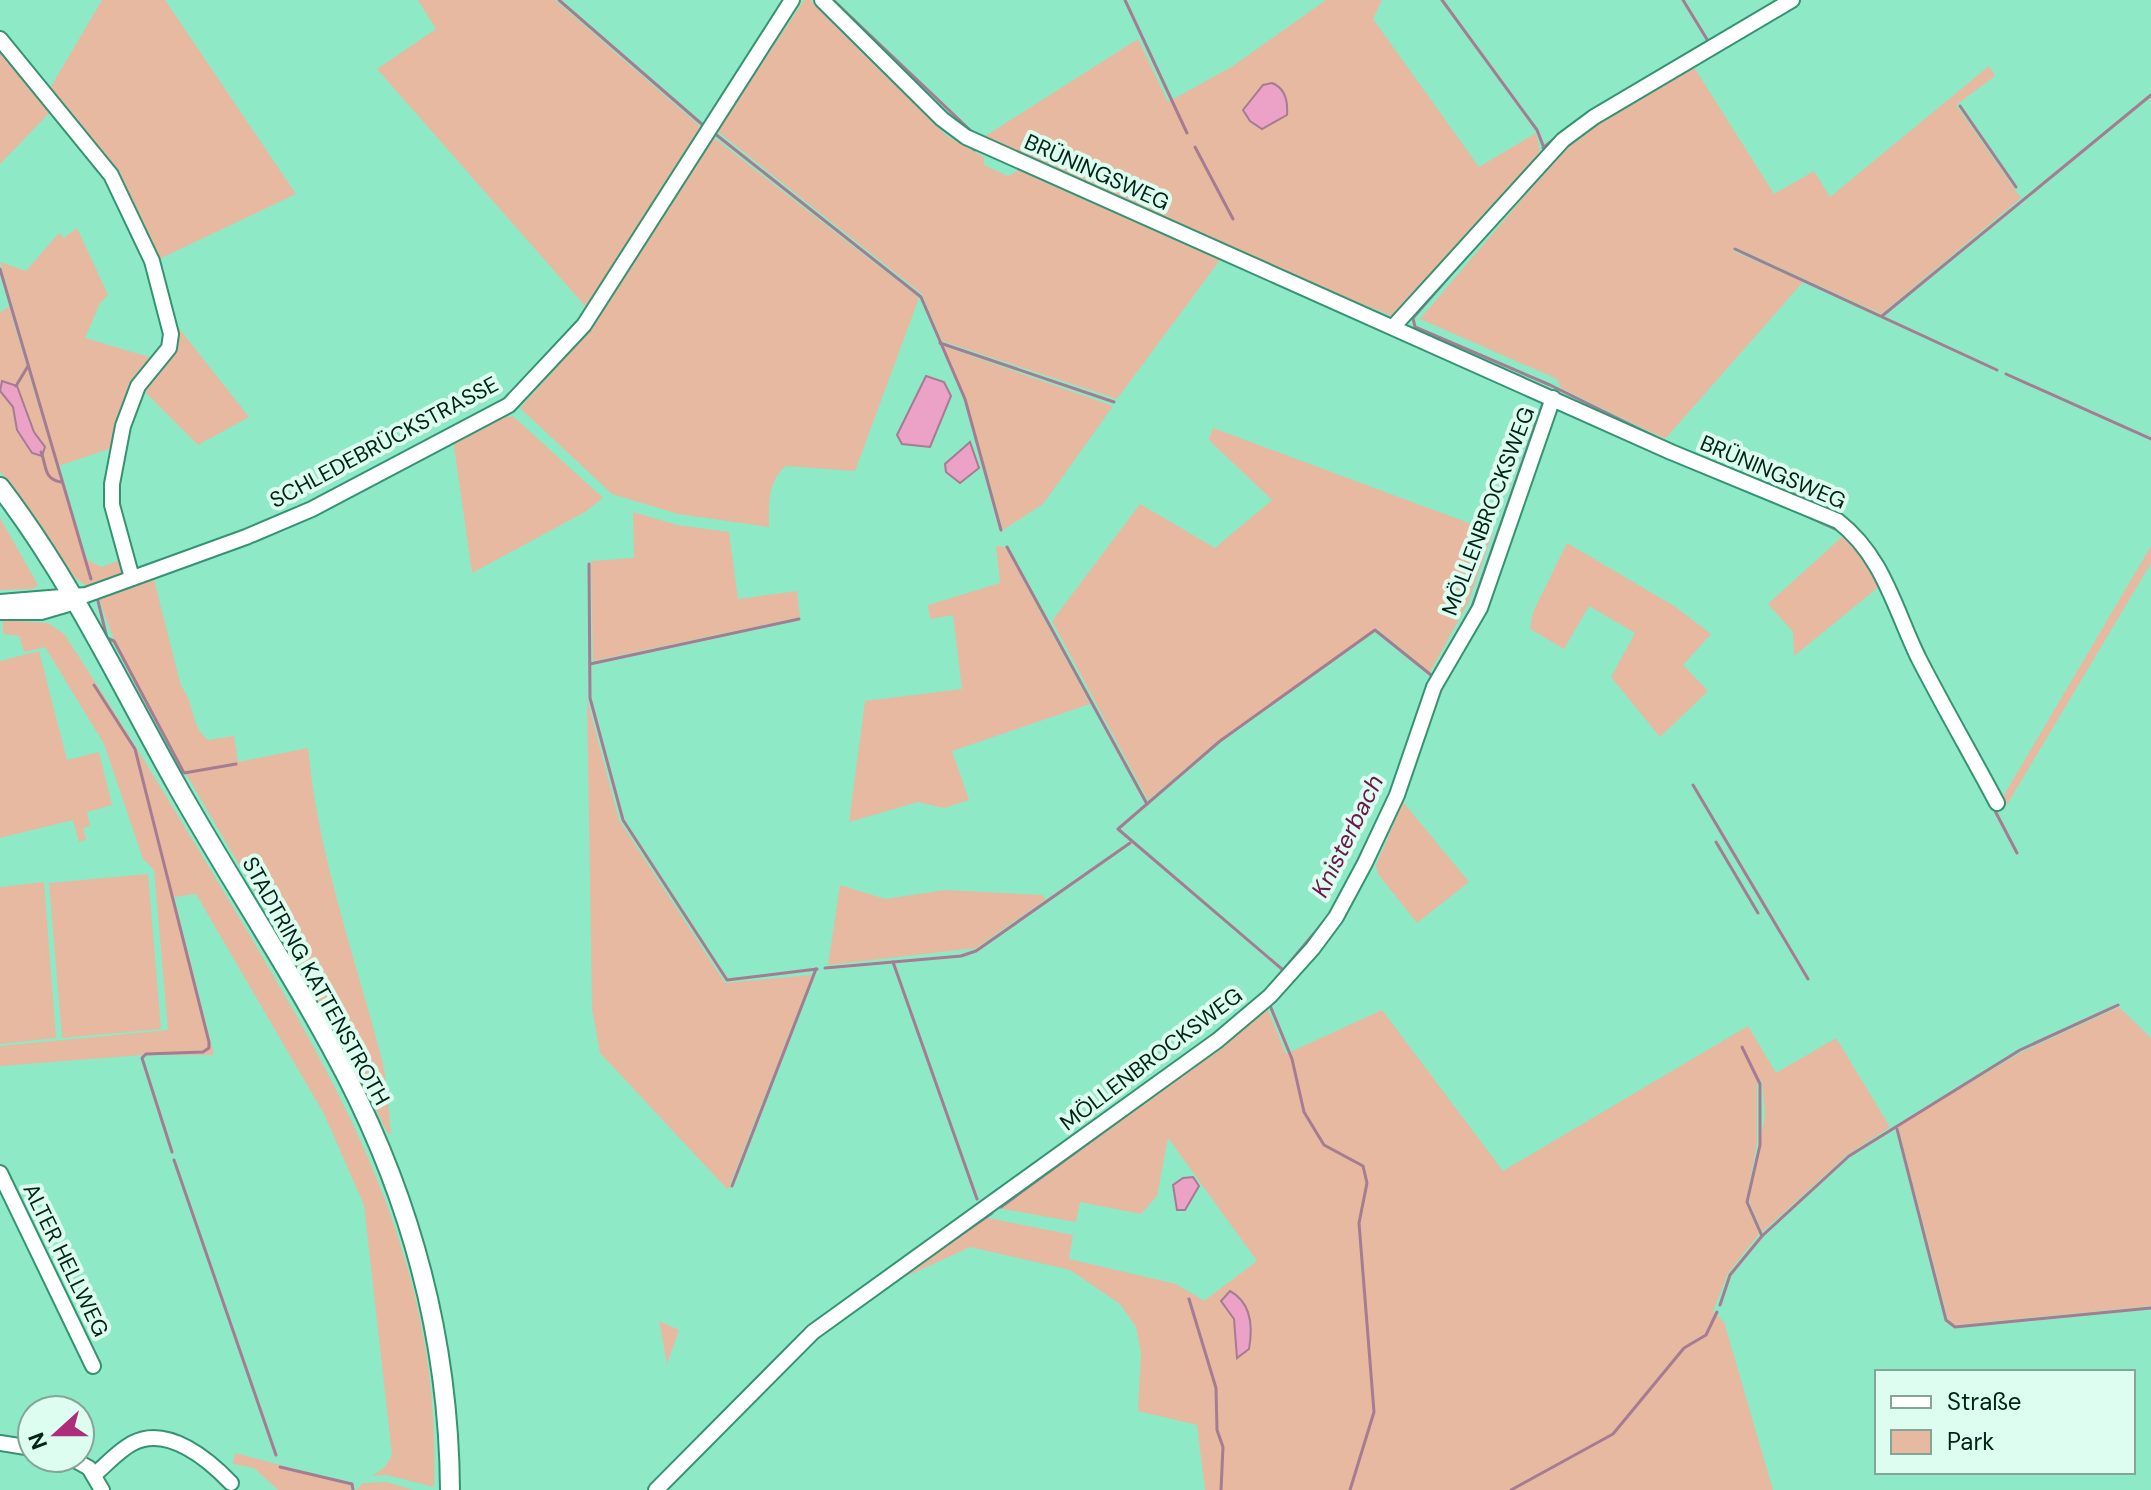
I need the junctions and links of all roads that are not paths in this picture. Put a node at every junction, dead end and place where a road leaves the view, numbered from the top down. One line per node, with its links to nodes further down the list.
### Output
1 (792, 0): 8 (street, SCHLEDEBRÜCKSTRASSE)
2 (822, 0): 5 (street, BRÜNINGSWEG)
3 (1792, 0): 5 (street)
4 (0, 39): 8 (street)
5 (1394, 326): 6 (street, BRÜNINGSWEG)
6 (1553, 398): 12 (street, BRÜNINGSWEG); 19 (street, MÖLLENBROCKSWEG)
7 (0, 490): 9 (main road, STADTRING KATTENSTROTH)
8 (132, 578): 9 (street, SCHLEDEBRÜCKSTRASSE)
9 (71, 600): 10 (street, SCHLEDEBRÜCKSTRASSE); 11 (street, SCHLEDEBRÜCKSTRASSE); 18 (main road, STADTRING KATTENSTROTH)
10 (0, 602)
11 (0, 612)
12 (1997, 803)
13 (0, 1173): 14 (street, ALTER HELLWEG)
14 (93, 1366)
15 (94, 1475): 16 (street); 17 (street)
16 (231, 1483)
17 (102, 1490)
18 (450, 1490)
19 (656, 1490)

